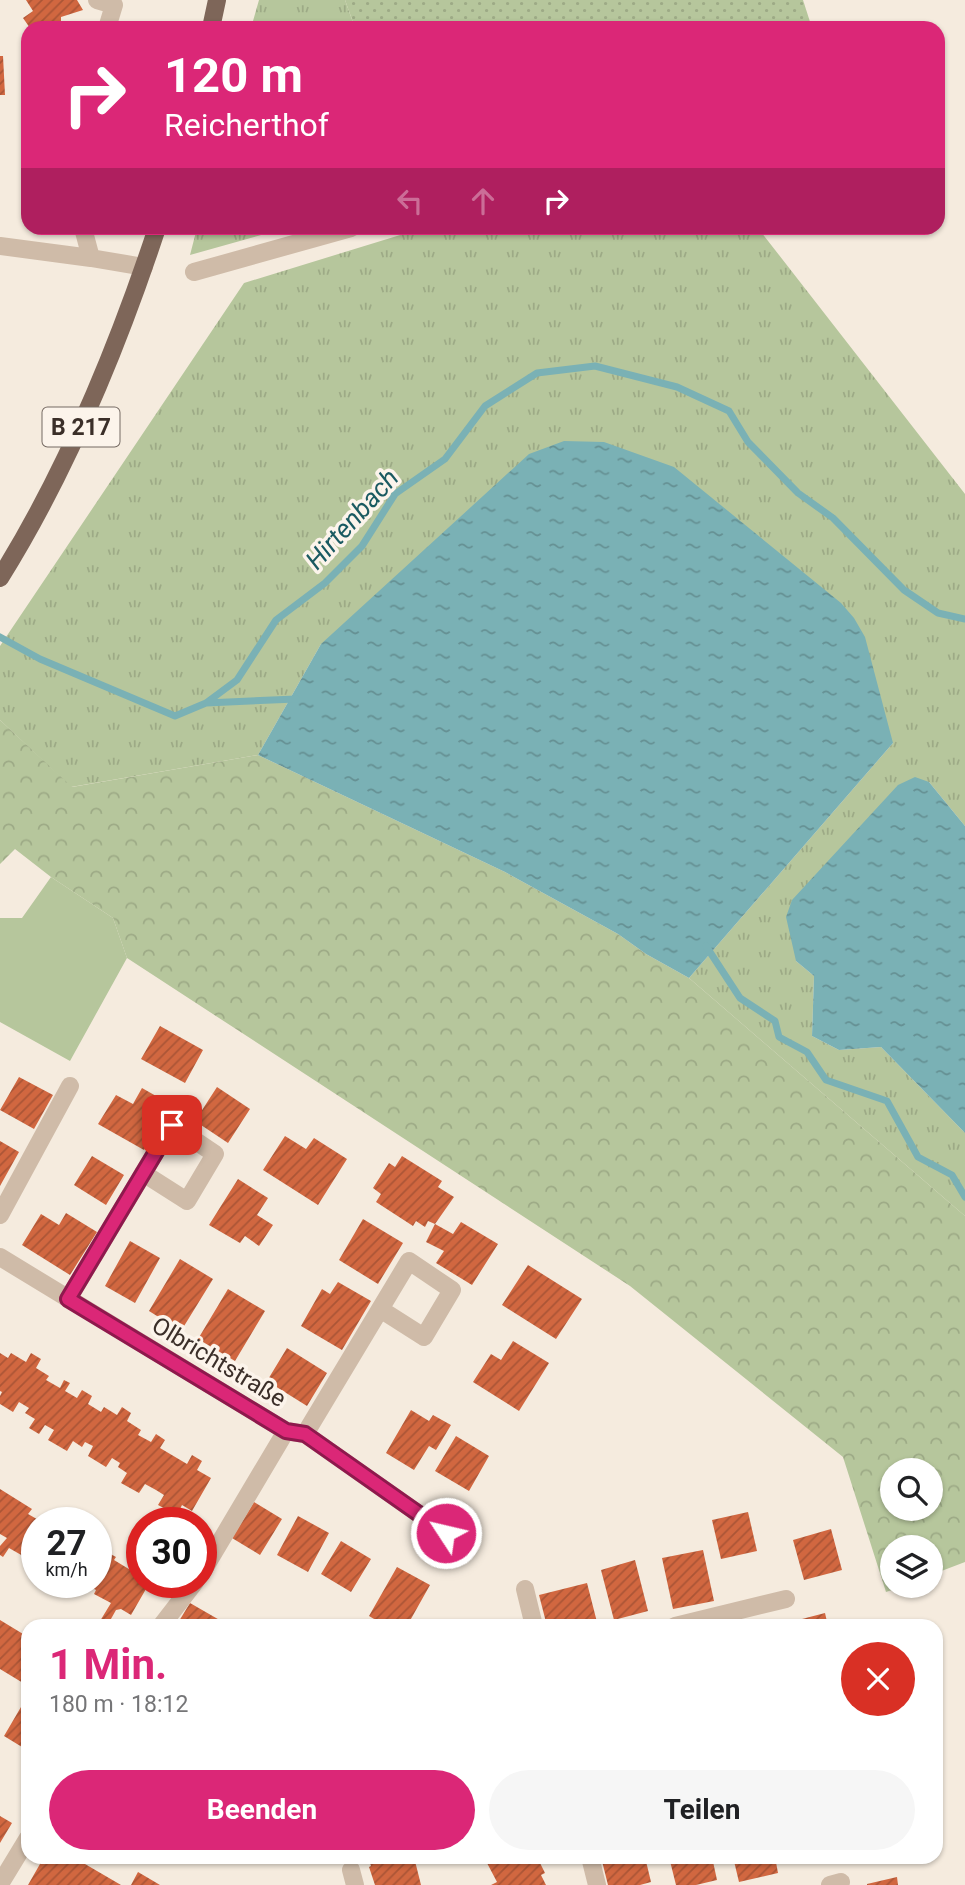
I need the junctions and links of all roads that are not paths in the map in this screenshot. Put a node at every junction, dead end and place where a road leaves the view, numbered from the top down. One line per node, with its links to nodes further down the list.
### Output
1 (97, 0): 3 (street)
2 (217, 0): 4 (main road)
3 (109, 21)
4 (212, 21)
5 (85, 235): 9 (street)
6 (155, 235): 10 (main road, B 217)
7 (326, 235): 11 (street)
8 (0, 246): 9 (street)
9 (91, 258): 10 (street)
10 (144, 267): 12 (main road, B 217)
11 (194, 272)
12 (0, 578)
13 (70, 1086): 15 (street)
14 (143, 1173): 17 (street)
15 (0, 1215)
16 (0, 1257): 17 (street, Olbrichtstraße)
17 (68, 1299): 19 (street, Olbrichtstraße)
18 (380, 1309): 20 (street)
19 (286, 1431): 20 (street, Olbrichtstraße); 22 (street)
20 (305, 1434): 21 (street, Olbrichtstraße)
21 (446, 1533)
22 (217, 1547)
23 (525, 1589): 27 (street)
24 (183, 1598): 26 (street)
25 (786, 1598): 28 (street)
26 (166, 1619)
27 (532, 1619)
28 (703, 1619)
29 (21, 1850): 31 (street)
30 (592, 1864): 32 (street)
31 (0, 1884)
32 (597, 1885)

